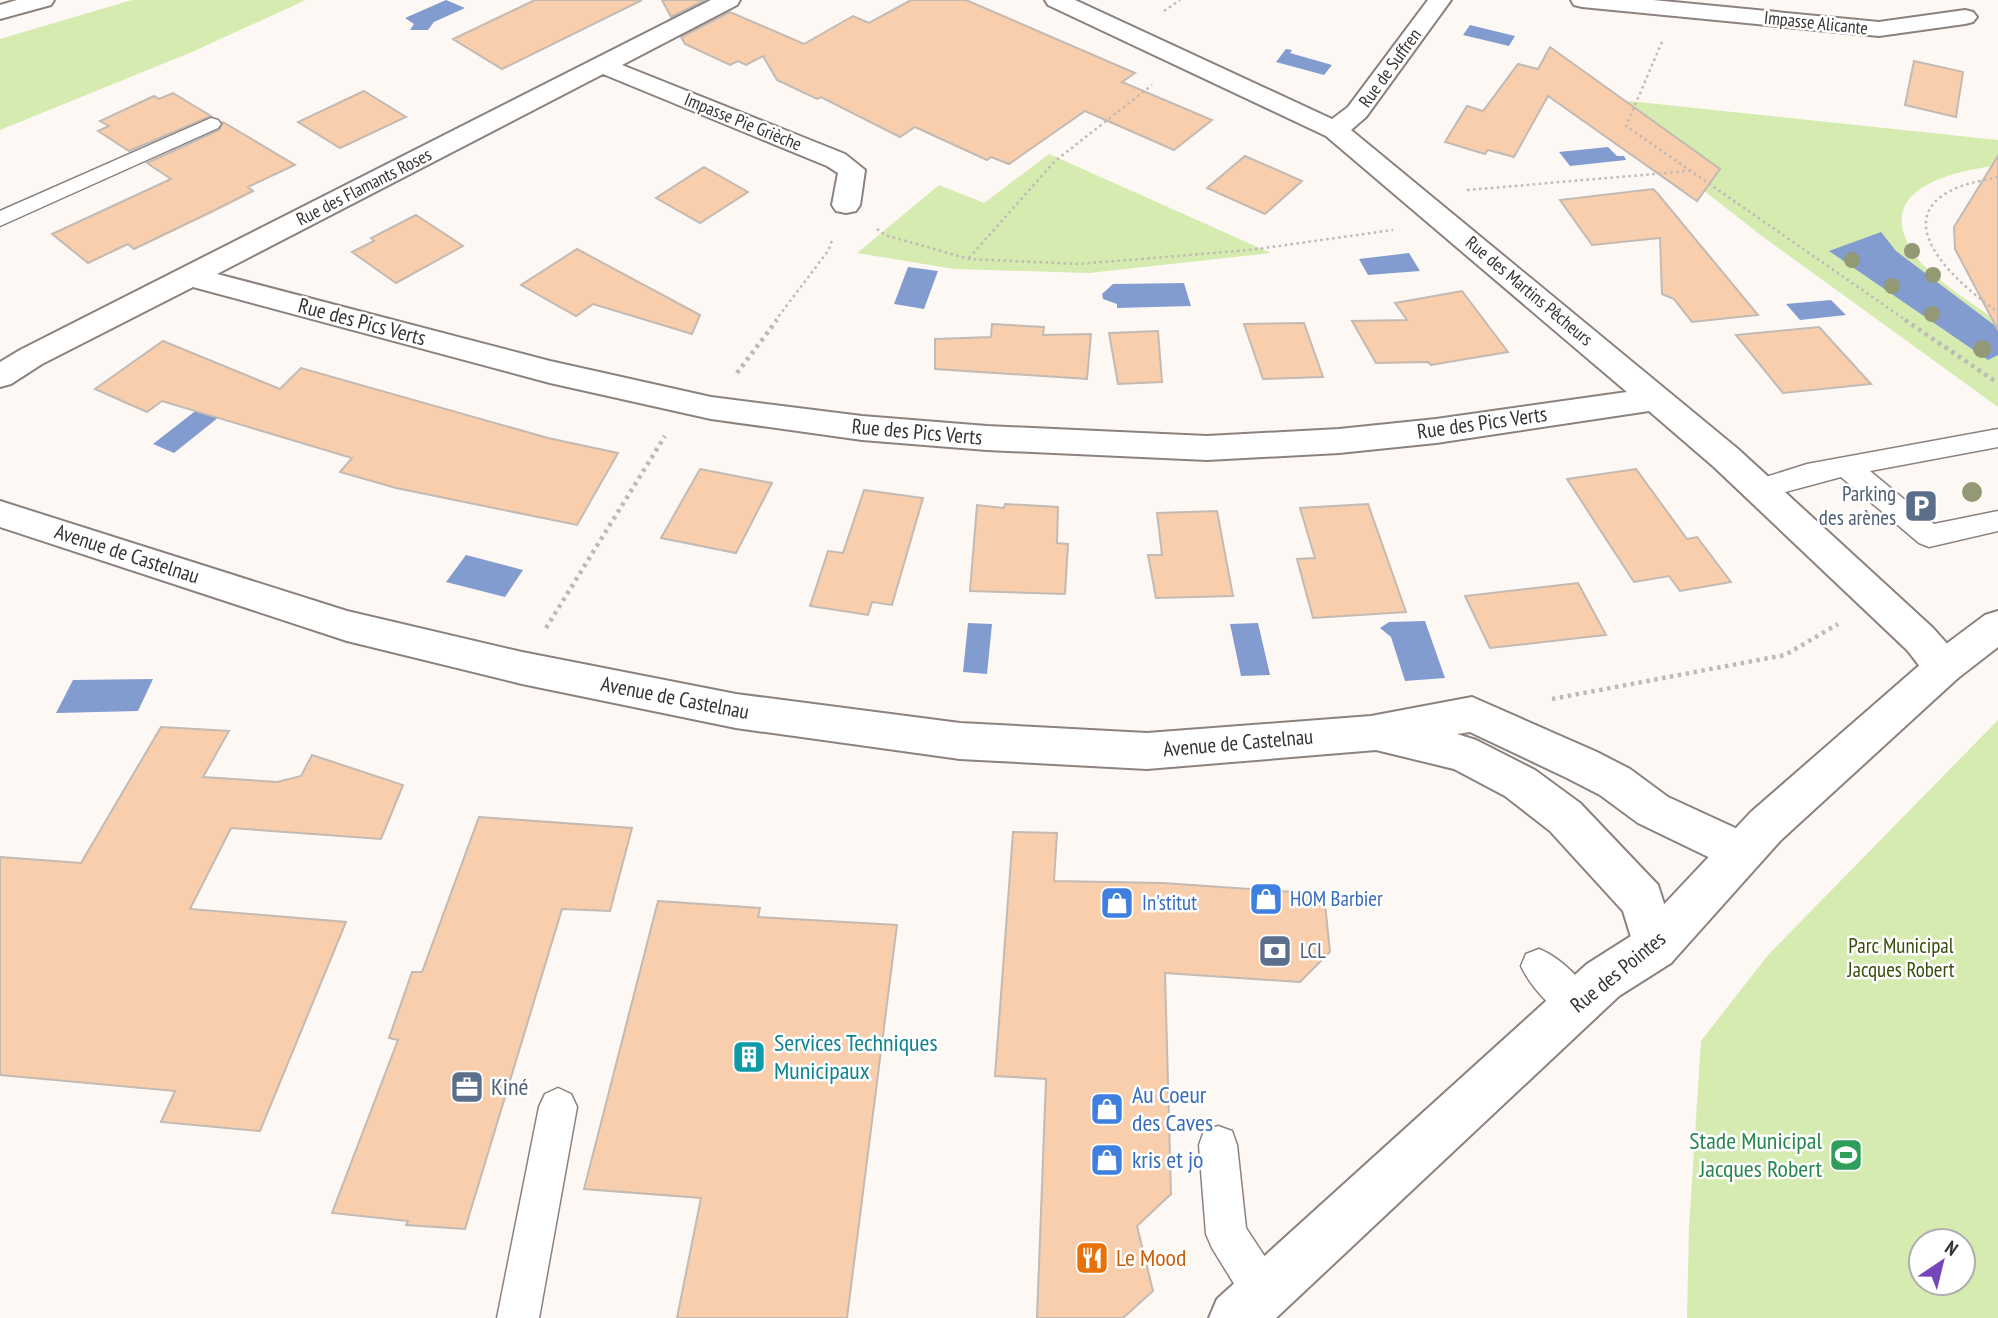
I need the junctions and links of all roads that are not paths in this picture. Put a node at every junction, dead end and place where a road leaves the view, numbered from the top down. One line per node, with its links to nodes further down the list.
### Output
1 (43, 0): 6 (street)
2 (729, 0): 8 (street, Rue des Flamants Roses)
3 (1056, 0): 10 (street, Rue des Martins Pêcheurs)
4 (1440, 0): 10 (street, Rue de Suffren)
5 (1583, 0): 7 (street, Impasse Alicante)
6 (0, 12)
7 (1965, 17)
8 (601, 65): 11 (street, Impasse Pie Grièche); 13 (street, Rue des Flamants Roses)
9 (211, 124): 12 (lane)
10 (1335, 130): 15 (street, Rue des Martins Pêcheurs)
11 (846, 205)
12 (0, 219)
13 (192, 277): 14 (street, Rue des Flamants Roses); 15 (street, Rue des Pics Verts)
14 (0, 376)
15 (1657, 399): 18 (street, Rue des Martins Pêcheurs)
16 (1998, 438): 17 (lane)
17 (1846, 466): 18 (lane); 20 (lane)
18 (1759, 489): 22 (street, Rue des Martins Pêcheurs)
19 (0, 514): 23 (street, Avenue de Castelnau)
20 (1998, 520)
21 (1998, 626): 22 (street, Rue des Pointes)
22 (1944, 667): 24 (street, Rue des Pointes)
23 (1371, 733): 24 (street, Avenue de Castelnau); 25 (street, Avenue de Castelnau)
24 (1742, 852): 25 (street, Rue des Pointes)
25 (1655, 947): 27 (street, Rue des Pointes)
26 (1539, 966): 27 (lane)
27 (1577, 1004): 30 (street, Rue des Pointes)
28 (558, 1107): 31 (lane)
29 (1219, 1145): 30 (lane)
30 (1250, 1306)
31 (518, 1318)

